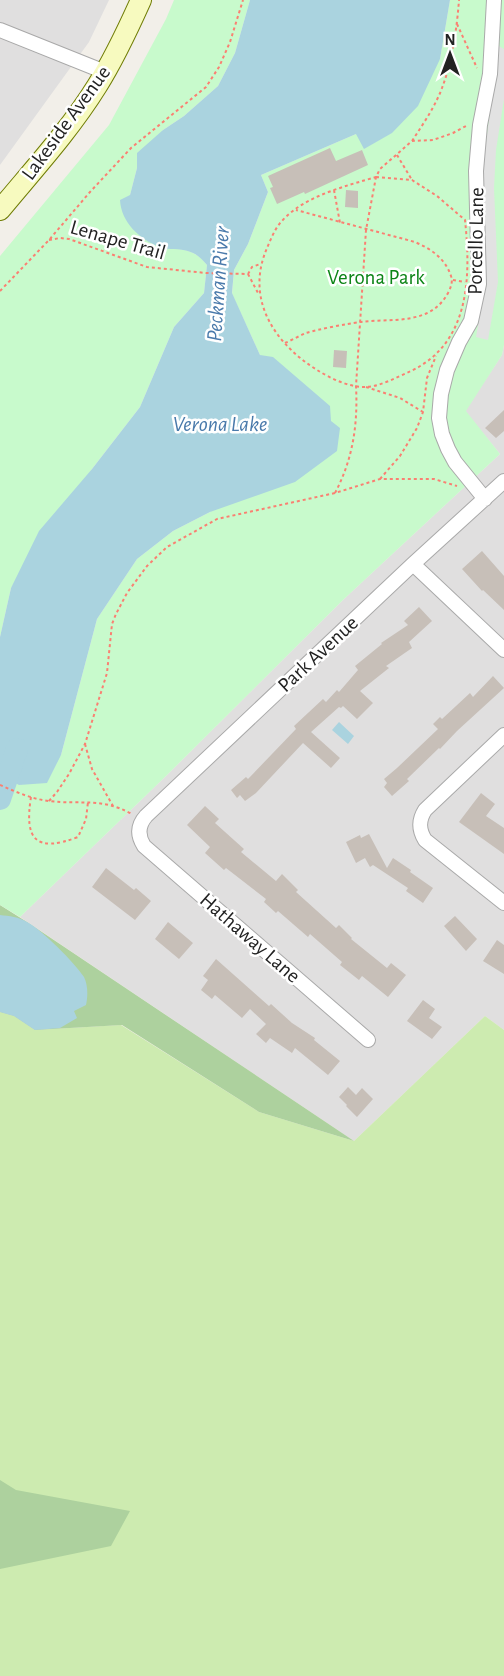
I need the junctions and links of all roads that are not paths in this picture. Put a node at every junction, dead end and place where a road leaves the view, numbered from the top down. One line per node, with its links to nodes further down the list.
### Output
1 (141, 0): 4 (main road, Lakeside Avenue)
2 (494, 0): 7 (street, Porcello Lane)
3 (0, 30): 4 (street)
4 (105, 72): 5 (main road, Lakeside Avenue)
5 (4, 200)
6 (504, 481): 7 (street, Park Avenue)
7 (485, 499): 8 (street, Park Avenue)
8 (412, 564): 9 (street); 11 (street, Park Avenue)
9 (504, 650)
10 (504, 735): 12 (street)
11 (141, 826): 13 (street, Hathaway Lane)
12 (504, 903)
13 (368, 1040)

